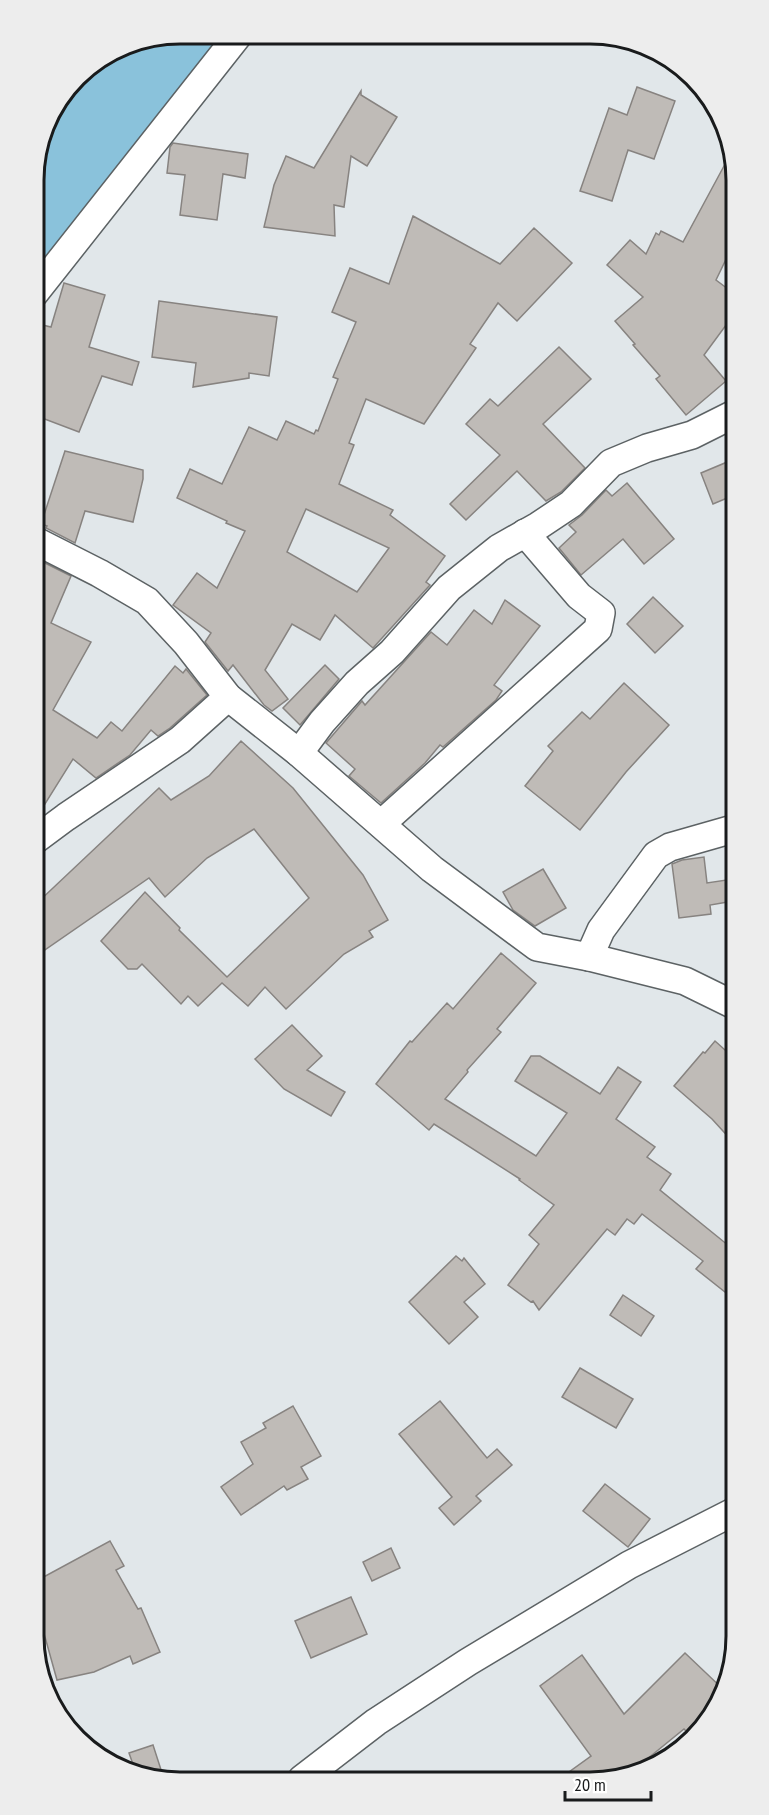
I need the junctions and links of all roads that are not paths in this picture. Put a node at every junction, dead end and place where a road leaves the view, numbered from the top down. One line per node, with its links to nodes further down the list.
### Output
1 (231, 44): 2 (street)
2 (44, 281)
3 (726, 418): 4 (street)
4 (525, 533): 7 (street); 8 (street)
5 (44, 545): 6 (street)
6 (228, 697): 7 (street); 10 (street)
7 (299, 753): 8 (street)
8 (381, 824): 11 (street)
9 (726, 831): 11 (street)
10 (44, 833)
11 (590, 957): 12 (street)
12 (725, 1001)
13 (725, 1516): 14 (street)
14 (311, 1772)

